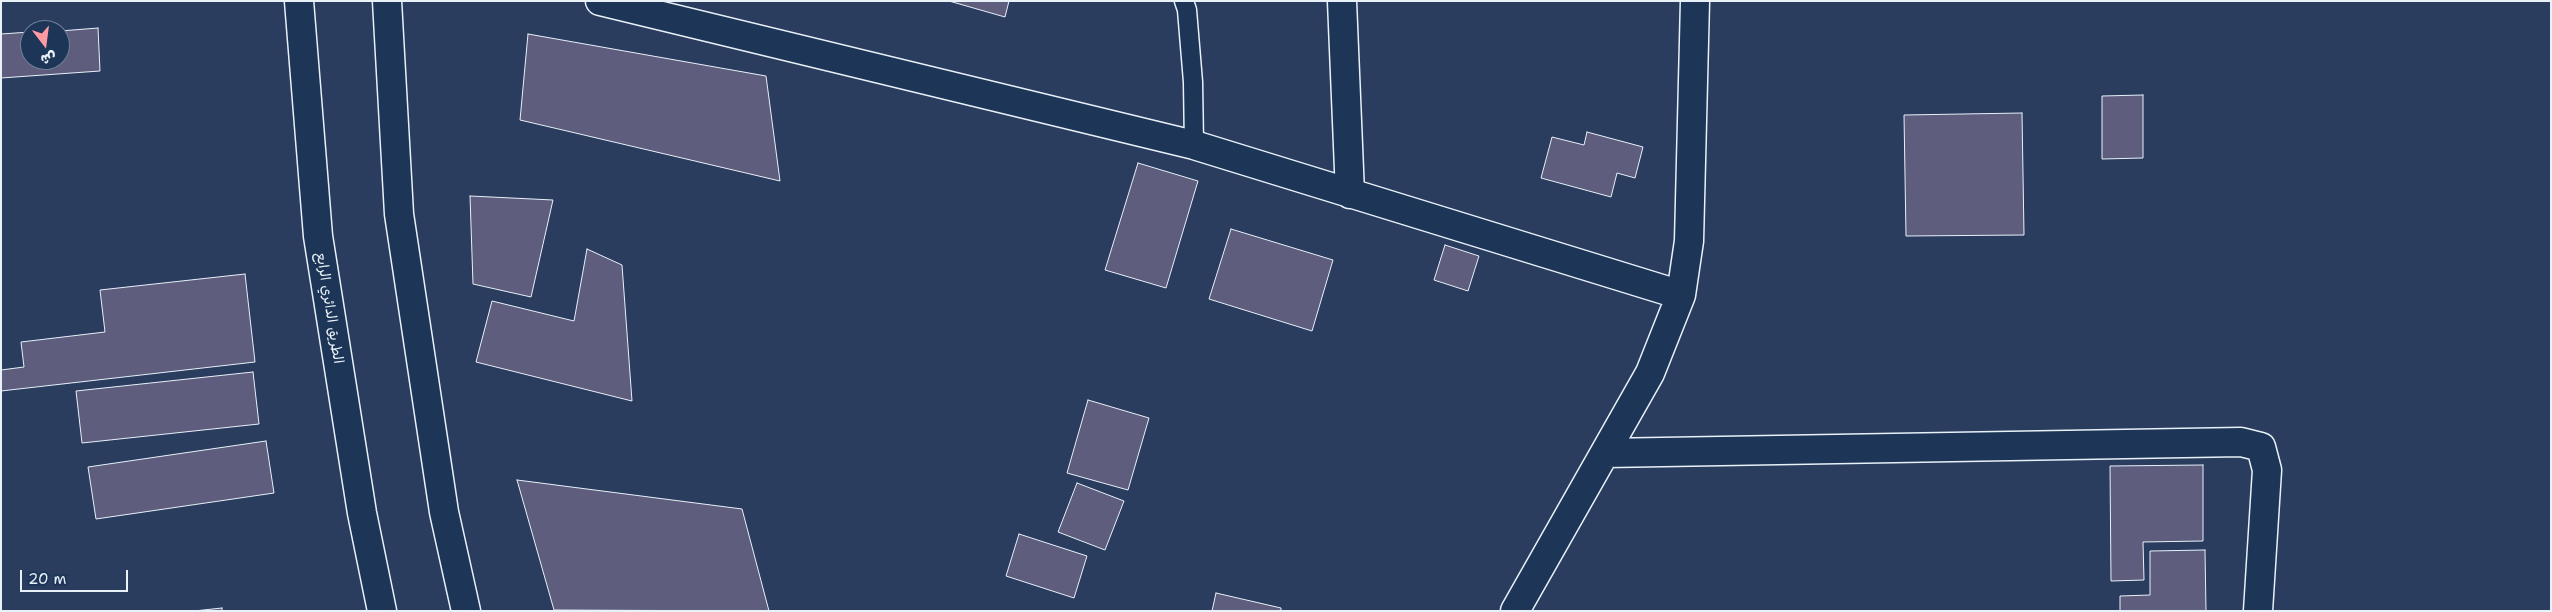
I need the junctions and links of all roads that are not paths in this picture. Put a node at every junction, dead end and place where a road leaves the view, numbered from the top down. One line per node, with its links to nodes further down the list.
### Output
1 (299, 1): 11 (street, الطريق الدائري الرابع)
2 (387, 1): 12 (street)
3 (600, 1): 7 (street)
4 (1184, 1): 7 (lane)
5 (1342, 1): 8 (street)
6 (1696, 1): 9 (street)
7 (1194, 145): 8 (street)
8 (1350, 194): 9 (street)
9 (1681, 295): 10 (street)
10 (1605, 453): 13 (street); 14 (street)
11 (382, 611)
12 (466, 611)
13 (1515, 611)
14 (2258, 611)

